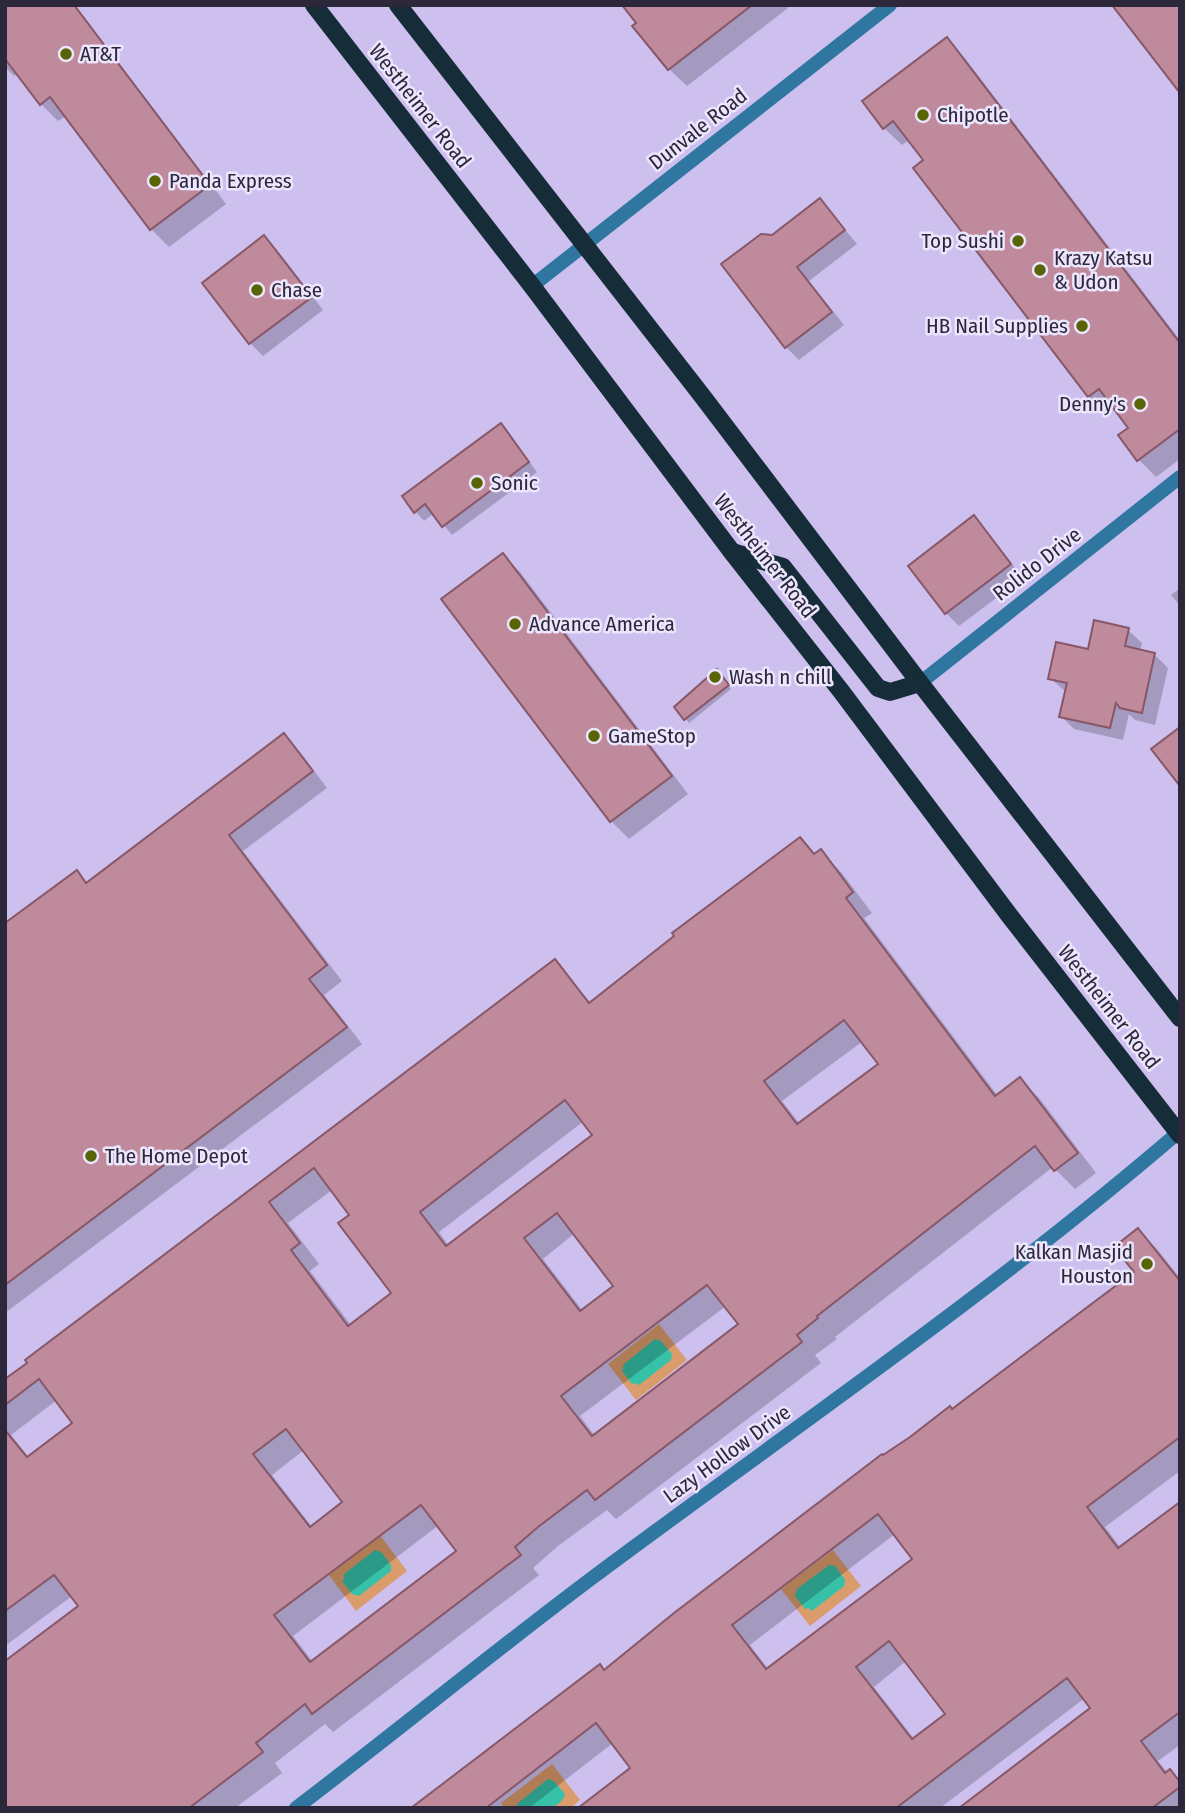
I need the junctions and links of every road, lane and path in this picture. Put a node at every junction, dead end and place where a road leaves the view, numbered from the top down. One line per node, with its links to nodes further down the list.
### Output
1 (314, 5): 5 (main road, Westheimer Road)
2 (397, 5): 4 (main road)
3 (890, 5): 4 (street, Dunvale Road)
4 (584, 245): 5 (street, Dunvale Road); 8 (main road)
5 (531, 286): 7 (main road, Westheimer Road)
6 (1180, 477): 8 (street, Rolido Drive)
7 (732, 552): 8 (main road); 10 (main road, Westheimer Road)
8 (920, 683): 9 (main road)
9 (1180, 1018)
10 (1179, 1133): 11 (street, Lazy Hollow Drive)
11 (296, 1808)

